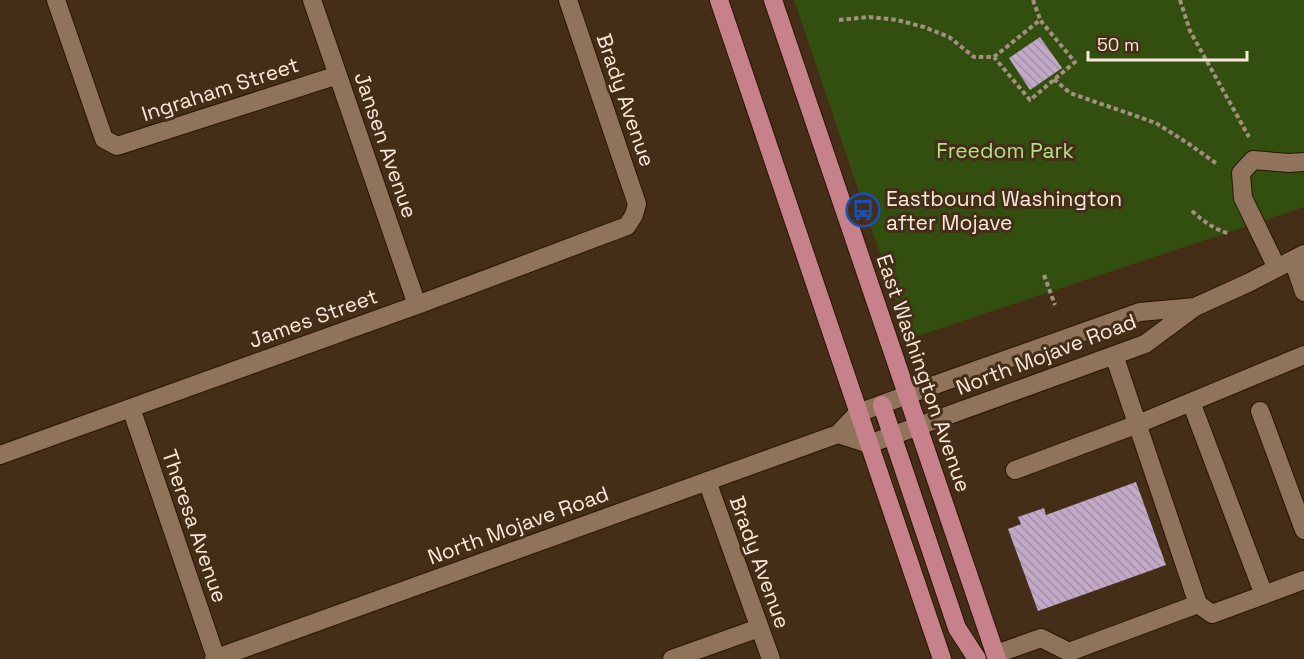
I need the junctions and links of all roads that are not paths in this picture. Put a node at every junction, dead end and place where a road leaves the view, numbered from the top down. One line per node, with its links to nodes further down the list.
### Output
1 (56, 0): 8 (street, Ingraham Street)
2 (312, 0): 8 (street, Jansen Avenue)
3 (568, 0): 10 (street, Brady Avenue)
4 (719, 0): 23 (main road)
5 (761, 0): 7 (main road)
6 (773, 0): 7 (main road, East Washington Avenue)
7 (791, 52): 18 (main road, East Washington Avenue)
8 (338, 75): 14 (street, Jansen Avenue)
9 (1304, 162): 12 (street)
10 (634, 215): 14 (street, James Street)
11 (1299, 257): 12 (street, North Mojave Road); 13 (street)
12 (1277, 268): 15 (street, North Mojave Road)
13 (1304, 292)
14 (417, 305): 21 (street, James Street)
15 (1195, 307): 16 (street, North Mojave Road); 18 (street, North Mojave Road)
16 (1114, 355): 24 (street); 25 (street, North Mojave Road)
17 (1304, 355): 19 (street)
18 (907, 395): 20 (street, North Mojave Road); 25 (main road, East Washington Avenue)
19 (1191, 402): 24 (street); 34 (street)
20 (882, 405): 23 (street, North Mojave Road); 27 (main road)
21 (131, 408): 29 (street, James Street); 38 (street, Theresa Avenue)
22 (1260, 411): 32 (street)
23 (858, 413): 26 (street, North Mojave Road); 28 (main road)
24 (1138, 424): 30 (street); 35 (street)
25 (918, 426): 27 (street, North Mojave Road); 37 (main road, East Washington Avenue)
26 (838, 434): 28 (street); 31 (street, North Mojave Road)
27 (892, 436): 28 (street, North Mojave Road); 42 (main road)
28 (869, 444): 41 (main road)
29 (0, 455)
30 (1015, 470)
31 (707, 481): 36 (street, Brady Avenue); 38 (street, North Mojave Road)
32 (1304, 530)
33 (1304, 580): 34 (street)
34 (1264, 595): 35 (street)
35 (1198, 604): 37 (street)
36 (759, 628): 39 (street); 40 (street, Brady Avenue)
37 (997, 657)
38 (215, 659)
39 (672, 659)
40 (771, 659)
41 (942, 659)
42 (977, 659)

